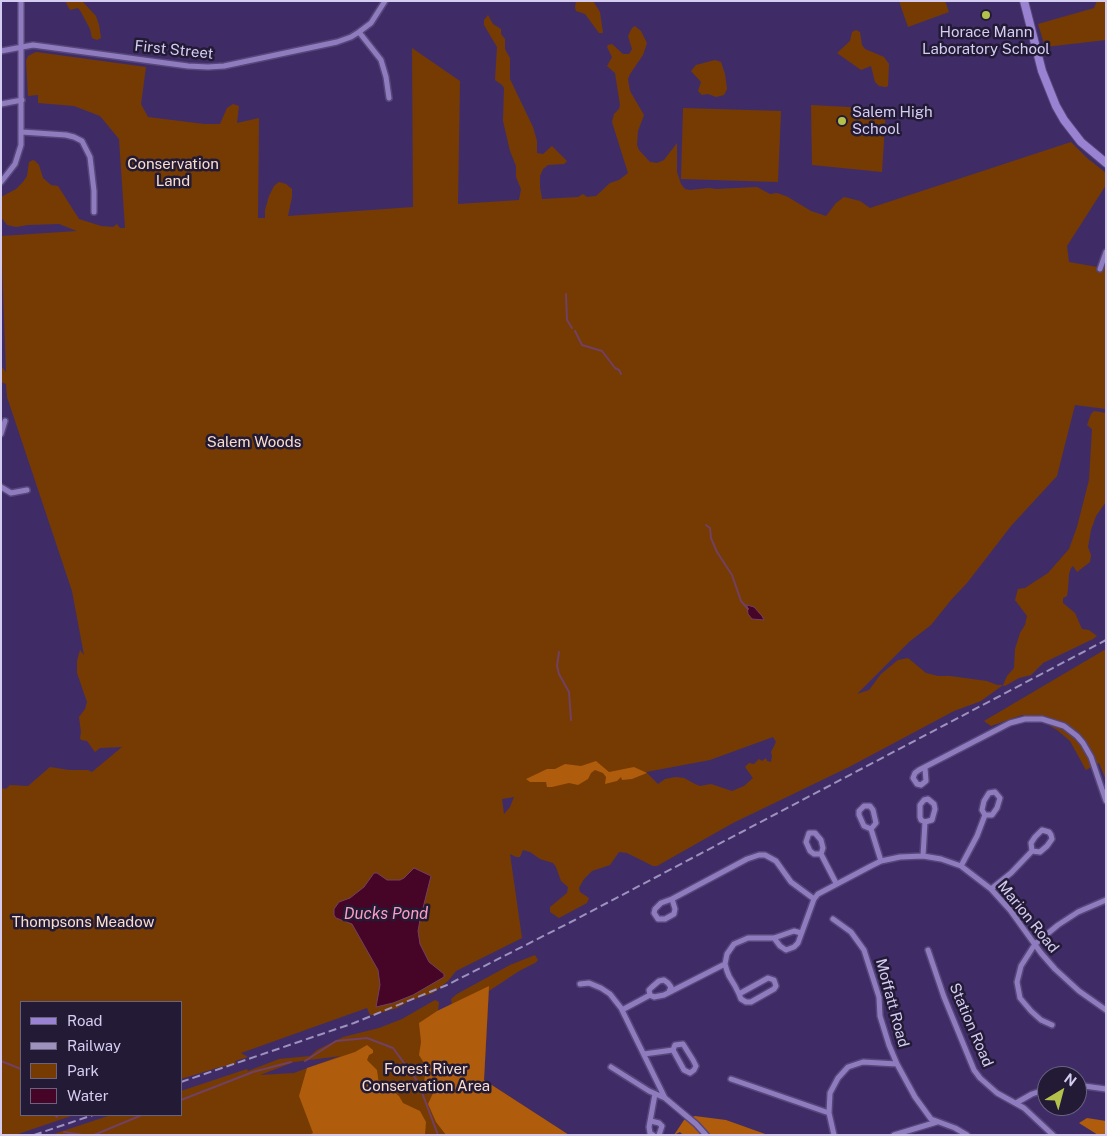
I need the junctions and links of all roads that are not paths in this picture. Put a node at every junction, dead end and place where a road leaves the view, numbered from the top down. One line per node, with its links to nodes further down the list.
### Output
1 (21, 1): 5 (street)
2 (385, 1): 4 (street, First Street)
3 (1024, 1): 11 (street)
4 (359, 32): 5 (street, First Street); 7 (street)
5 (21, 47): 6 (street, First Street); 8 (street)
6 (1, 51)
7 (389, 98)
8 (22, 100): 9 (street); 10 (street)
9 (1, 104)
10 (22, 132): 12 (street); 13 (street)
11 (1106, 163)
12 (1, 182)
13 (94, 212)
14 (1106, 252): 15 (street)
15 (1100, 269)
16 (5, 421): 17 (street)
17 (1, 434)
18 (1, 487): 19 (street)
19 (27, 490)
20 (925, 768): 21 (street)
21 (1106, 801)
22 (985, 815): 22 (street); 29 (street)
23 (925, 822): 27 (street)
24 (871, 829): 24 (street); 28 (street)
25 (1032, 851): 25 (street); 31 (street)
26 (821, 854): 26 (street); 30 (street)
27 (923, 856): 28 (street, Marion Road); 29 (street, Marion Road)
28 (881, 861): 30 (street, Marion Road)
29 (961, 866): 31 (street, Marion Road)
30 (836, 883): 33 (street, Marion Road)
31 (991, 888): 38 (street, Marion Road)
32 (672, 899): 32 (street); 33 (street)
33 (814, 899): 36 (street)
34 (1106, 900): 38 (street)
35 (833, 919): 50 (street, Moffatt Road)
36 (801, 933): 37 (street); 37 (street)
37 (774, 938): 40 (street)
38 (1035, 944): 46 (street, Marion Road); 47 (street)
39 (928, 950): 58 (street, Station Road)
40 (725, 964): 42 (street); 44 (street)
41 (580, 984): 45 (street)
42 (669, 993): 43 (street); 43 (street)
43 (650, 994): 45 (street)
44 (739, 994): 44 (street)
45 (622, 1010): 49 (street)
46 (1106, 1010)
47 (1052, 1025)
48 (673, 1050): 48 (street); 49 (street)
49 (644, 1054): 57 (street)
50 (897, 1064): 59 (street); 61 (street, Moffatt Road)
51 (611, 1067): 56 (street)
52 (731, 1079): 59 (street)
53 (1087, 1086): 54 (street)
54 (1106, 1089)
55 (1037, 1092): 58 (street)
56 (655, 1094): 57 (street); 60 (street)
57 (665, 1098): 64 (street)
58 (1016, 1103): 68 (street, Station Road)
59 (829, 1114): 65 (street)
60 (651, 1121): 62 (street); 63 (street)
61 (937, 1122): 66 (street); 67 (street, Moffatt Road)
62 (653, 1135)
63 (659, 1135)
64 (706, 1135)
65 (834, 1135)
66 (894, 1135)
67 (967, 1135)
68 (1053, 1135)

